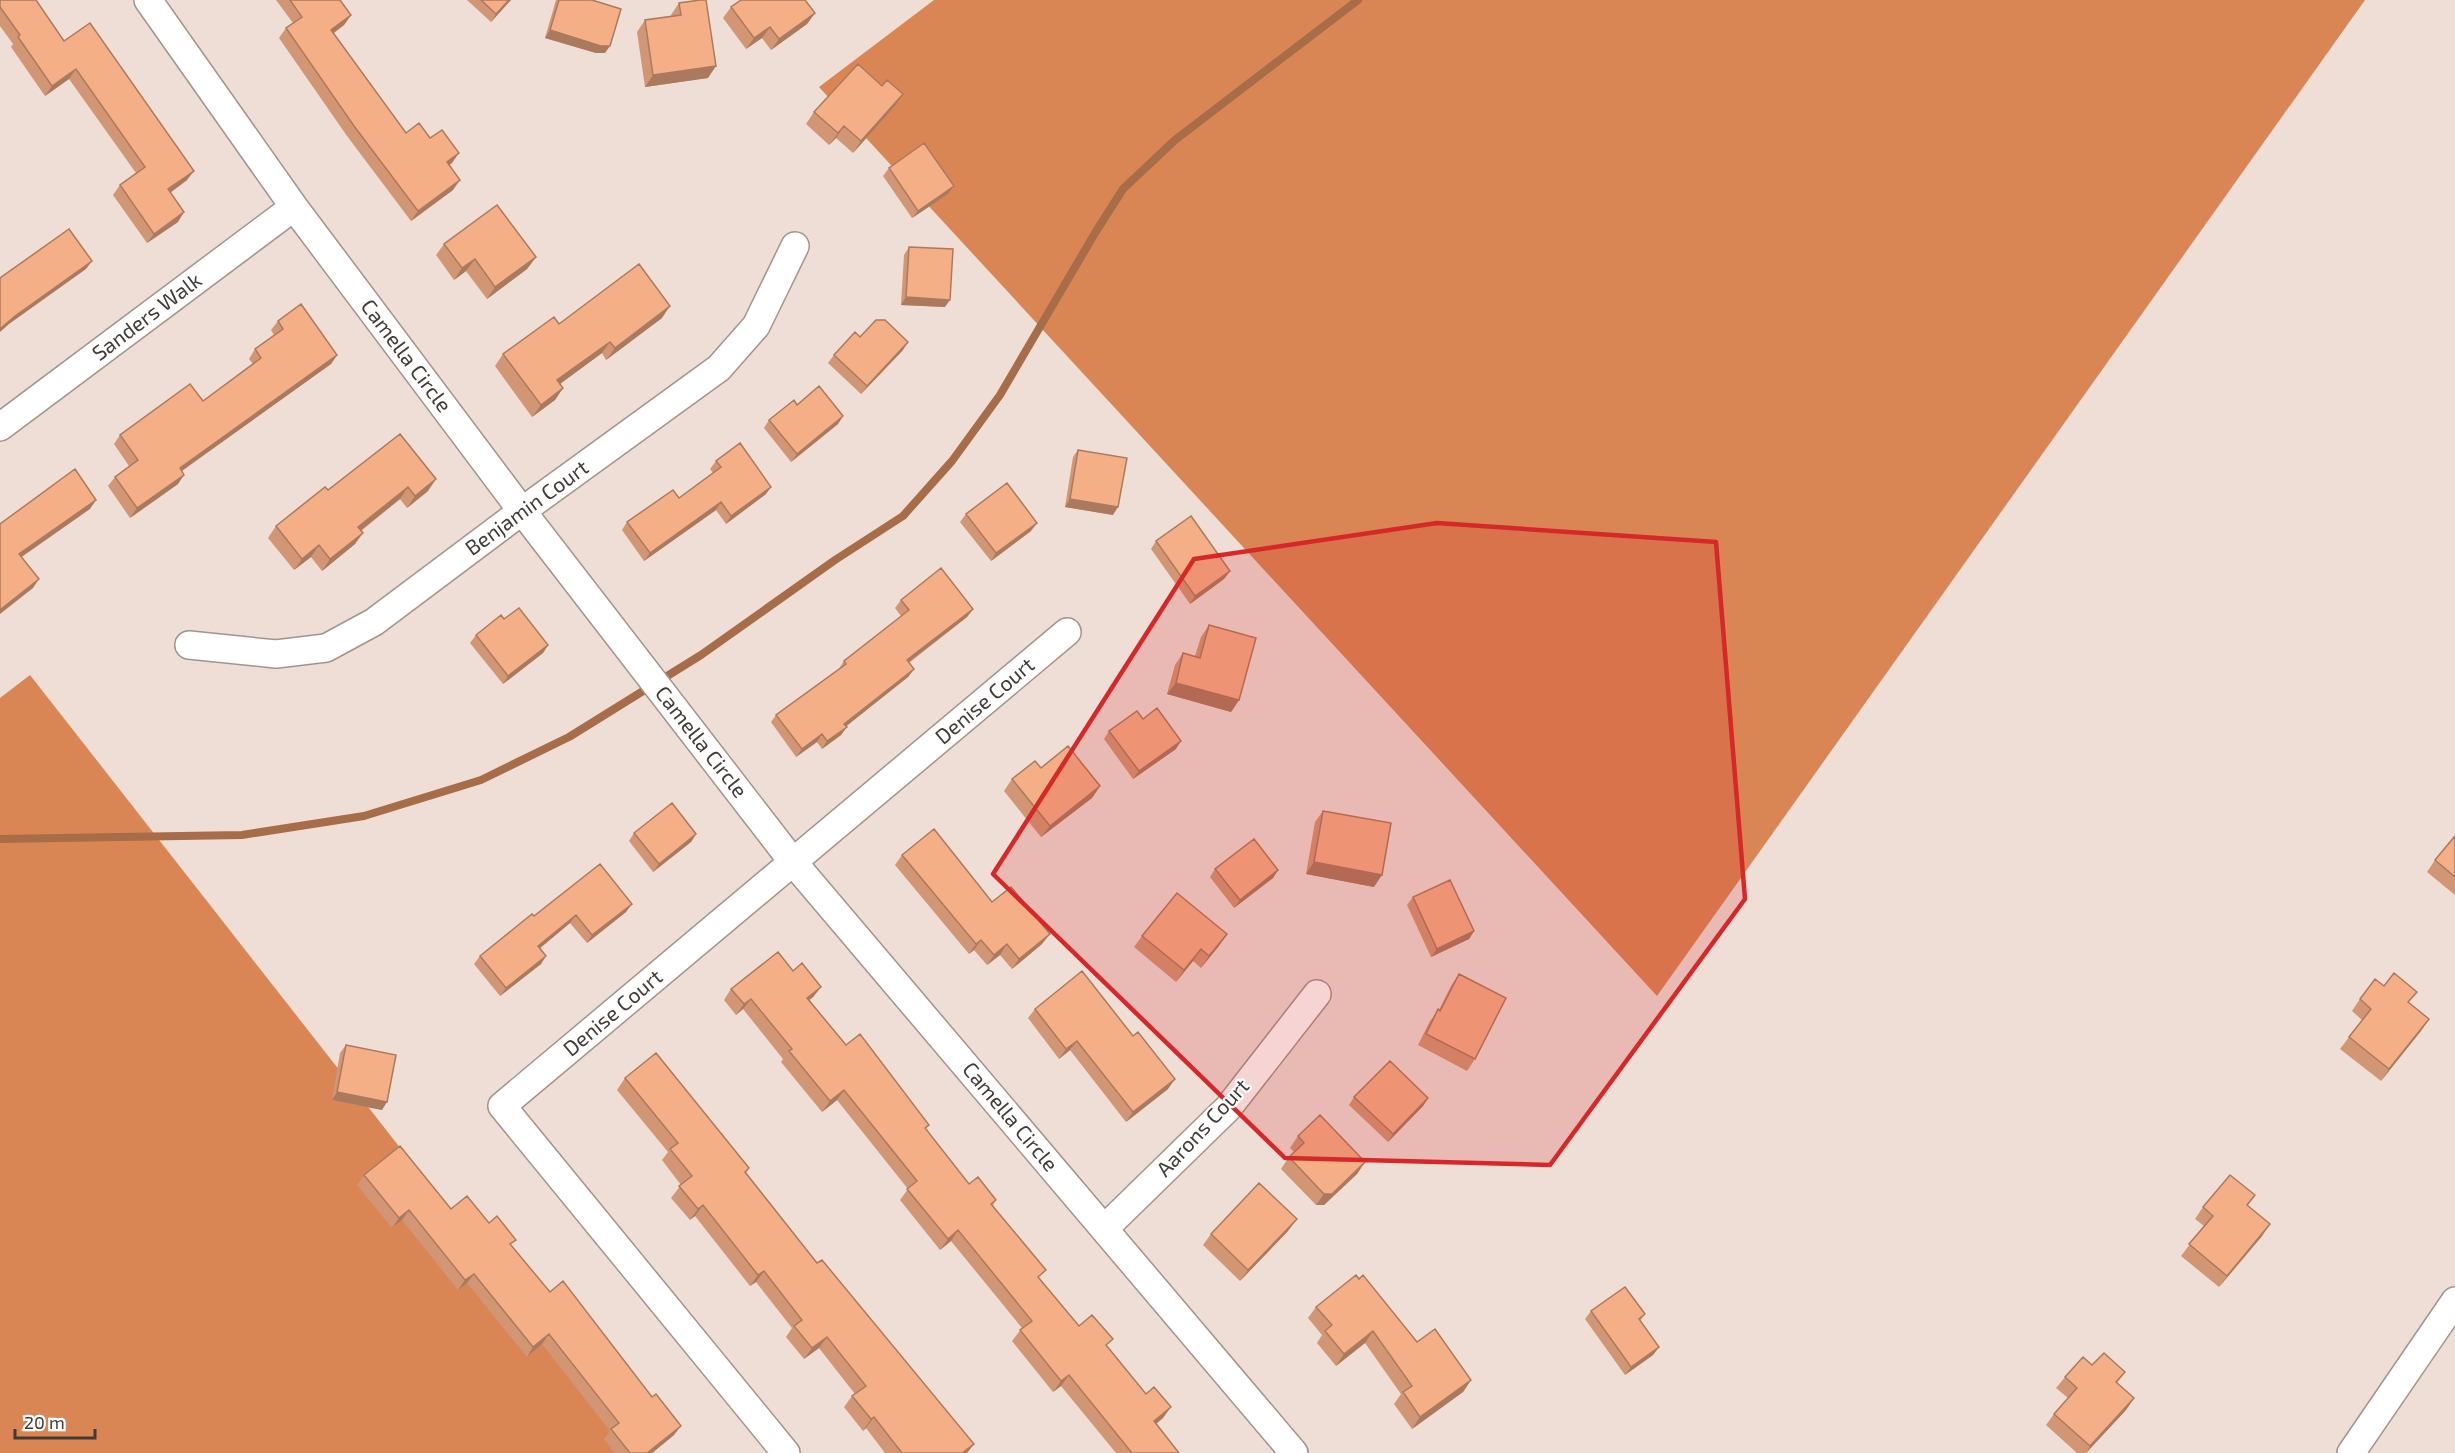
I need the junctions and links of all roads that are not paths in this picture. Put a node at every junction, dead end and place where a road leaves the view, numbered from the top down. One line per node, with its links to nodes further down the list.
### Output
1 (148, 0): 2 (street, Camella Circle)
2 (294, 207): 4 (street, Sanders Walk); 5 (street, Camella Circle)
3 (795, 246): 5 (street, Benjamin Court)
4 (0, 427)
5 (522, 511): 7 (street, Benjamin Court); 8 (street, Camella Circle)
6 (1067, 632): 8 (street, Denise Court)
7 (189, 645)
8 (794, 862): 10 (street, Camella Circle); 12 (street, Denise Court)
9 (1317, 994): 10 (street, Aarons Court)
10 (1105, 1228): 13 (street, Camella Circle)
11 (2455, 1301): 14 (street)
12 (786, 1453)
13 (1294, 1453)
14 (2351, 1453)

